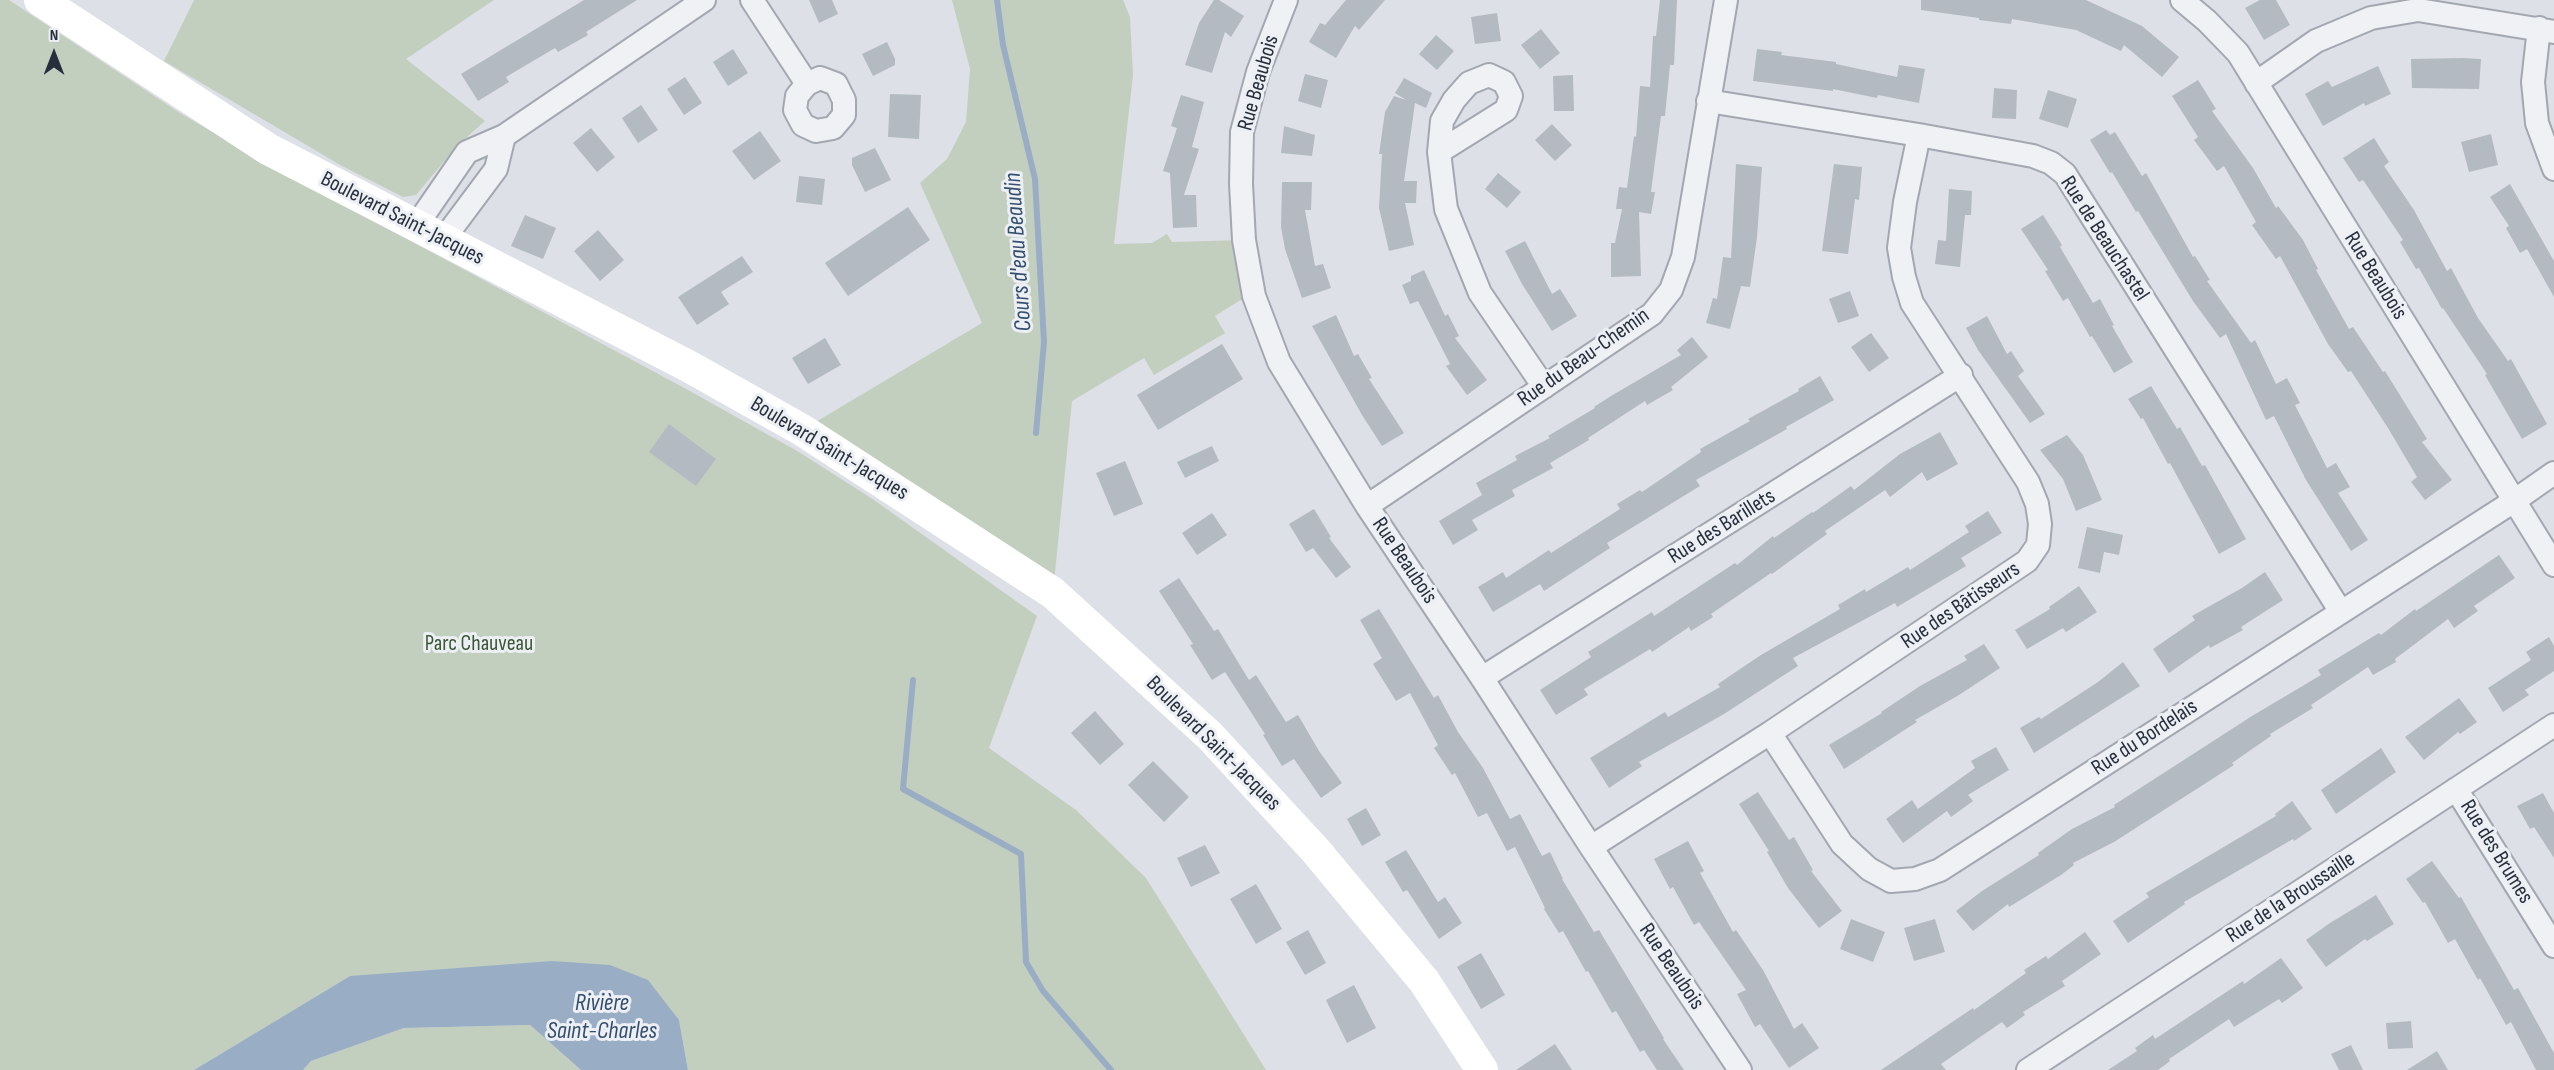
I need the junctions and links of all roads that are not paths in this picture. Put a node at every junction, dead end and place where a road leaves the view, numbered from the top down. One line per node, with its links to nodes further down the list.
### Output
1 (40, 0): 15 (street, Boulevard Saint-Jacques)
2 (704, 0): 12 (street)
3 (752, 0): 9 (street)
4 (1286, 0): 20 (street, Rue Beaubois)
5 (1726, 0): 10 (street, Rue du Beau-Chemin)
6 (2182, 0): 8 (street, Rue Beaubois)
7 (2547, 30): 8 (street); 14 (street)
8 (2256, 83): 19 (street, Rue Beaubois)
9 (807, 84)
10 (1708, 101): 11 (street, Rue de Beauchastel); 17 (street, Rue du Beau-Chemin)
11 (1919, 135): 16 (street, Rue des Bâtisseurs); 22 (street, Rue de Beauchastel)
12 (504, 136): 15 (street); 15 (street)
13 (1439, 152): 17 (street)
14 (2554, 169)
15 (430, 233): 29 (street, Boulevard Saint-Jacques)
16 (1961, 375): 23 (street, Rue des Barillets); 25 (street, Rue des Bâtisseurs)
17 (1544, 387): 20 (street, Rue du Beau-Chemin)
18 (2554, 473): 19 (street, Rue du Bordelais)
19 (2514, 501): 21 (street, Rue Beaubois); 22 (street, Rue du Bordelais)
20 (1368, 506): 23 (street, Rue Beaubois)
21 (2554, 565)
22 (2341, 612): 25 (street, Rue du Bordelais)
23 (1482, 678): 27 (street, Rue Beaubois)
24 (2554, 725): 26 (street, Rue de la Broussaille)
25 (1770, 733): 27 (street, Rue des Bâtisseurs)
26 (2456, 789): 28 (street, Rue des Brumes); 31 (street, Rue de la Broussaille)
27 (1591, 847): 30 (street, Rue Beaubois)
28 (2554, 946)
29 (1482, 1070)
30 (1740, 1070)
31 (2028, 1070)

